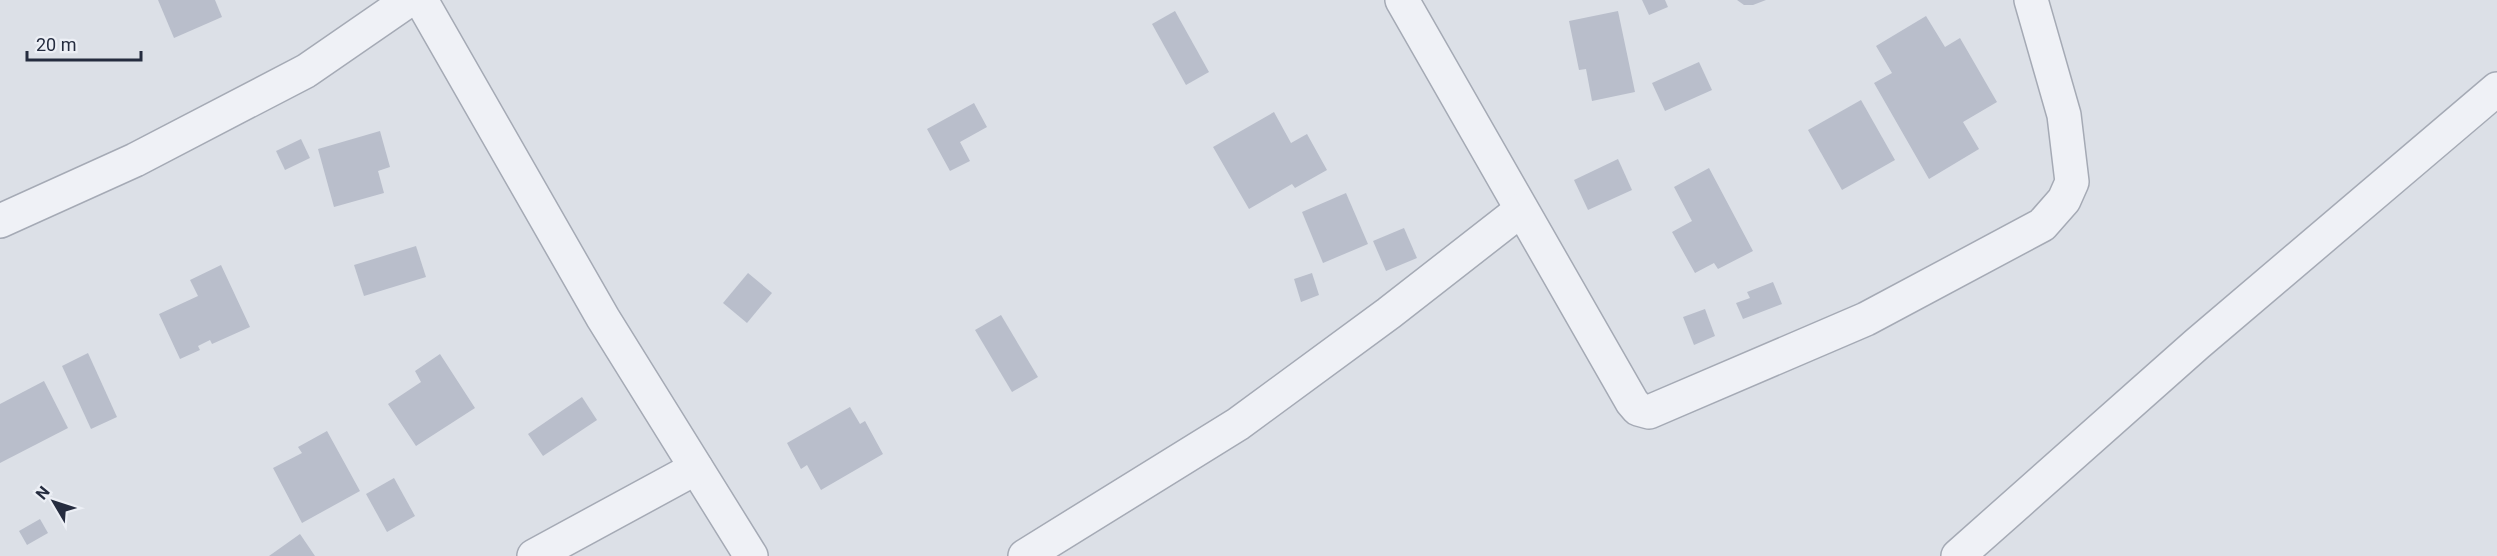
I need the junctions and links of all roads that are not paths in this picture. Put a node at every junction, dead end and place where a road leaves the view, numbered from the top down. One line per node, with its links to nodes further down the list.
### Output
1 (409, 0): 7 (street)
2 (421, 0): 8 (street)
3 (1402, 0): 6 (street)
4 (2031, 0): 6 (street)
5 (2497, 89): 12 (street)
6 (1521, 210): 11 (street)
7 (0, 221)
8 (696, 468): 9 (street); 10 (street)
9 (534, 556)
10 (751, 556)
11 (1025, 556)
12 (1958, 556)

